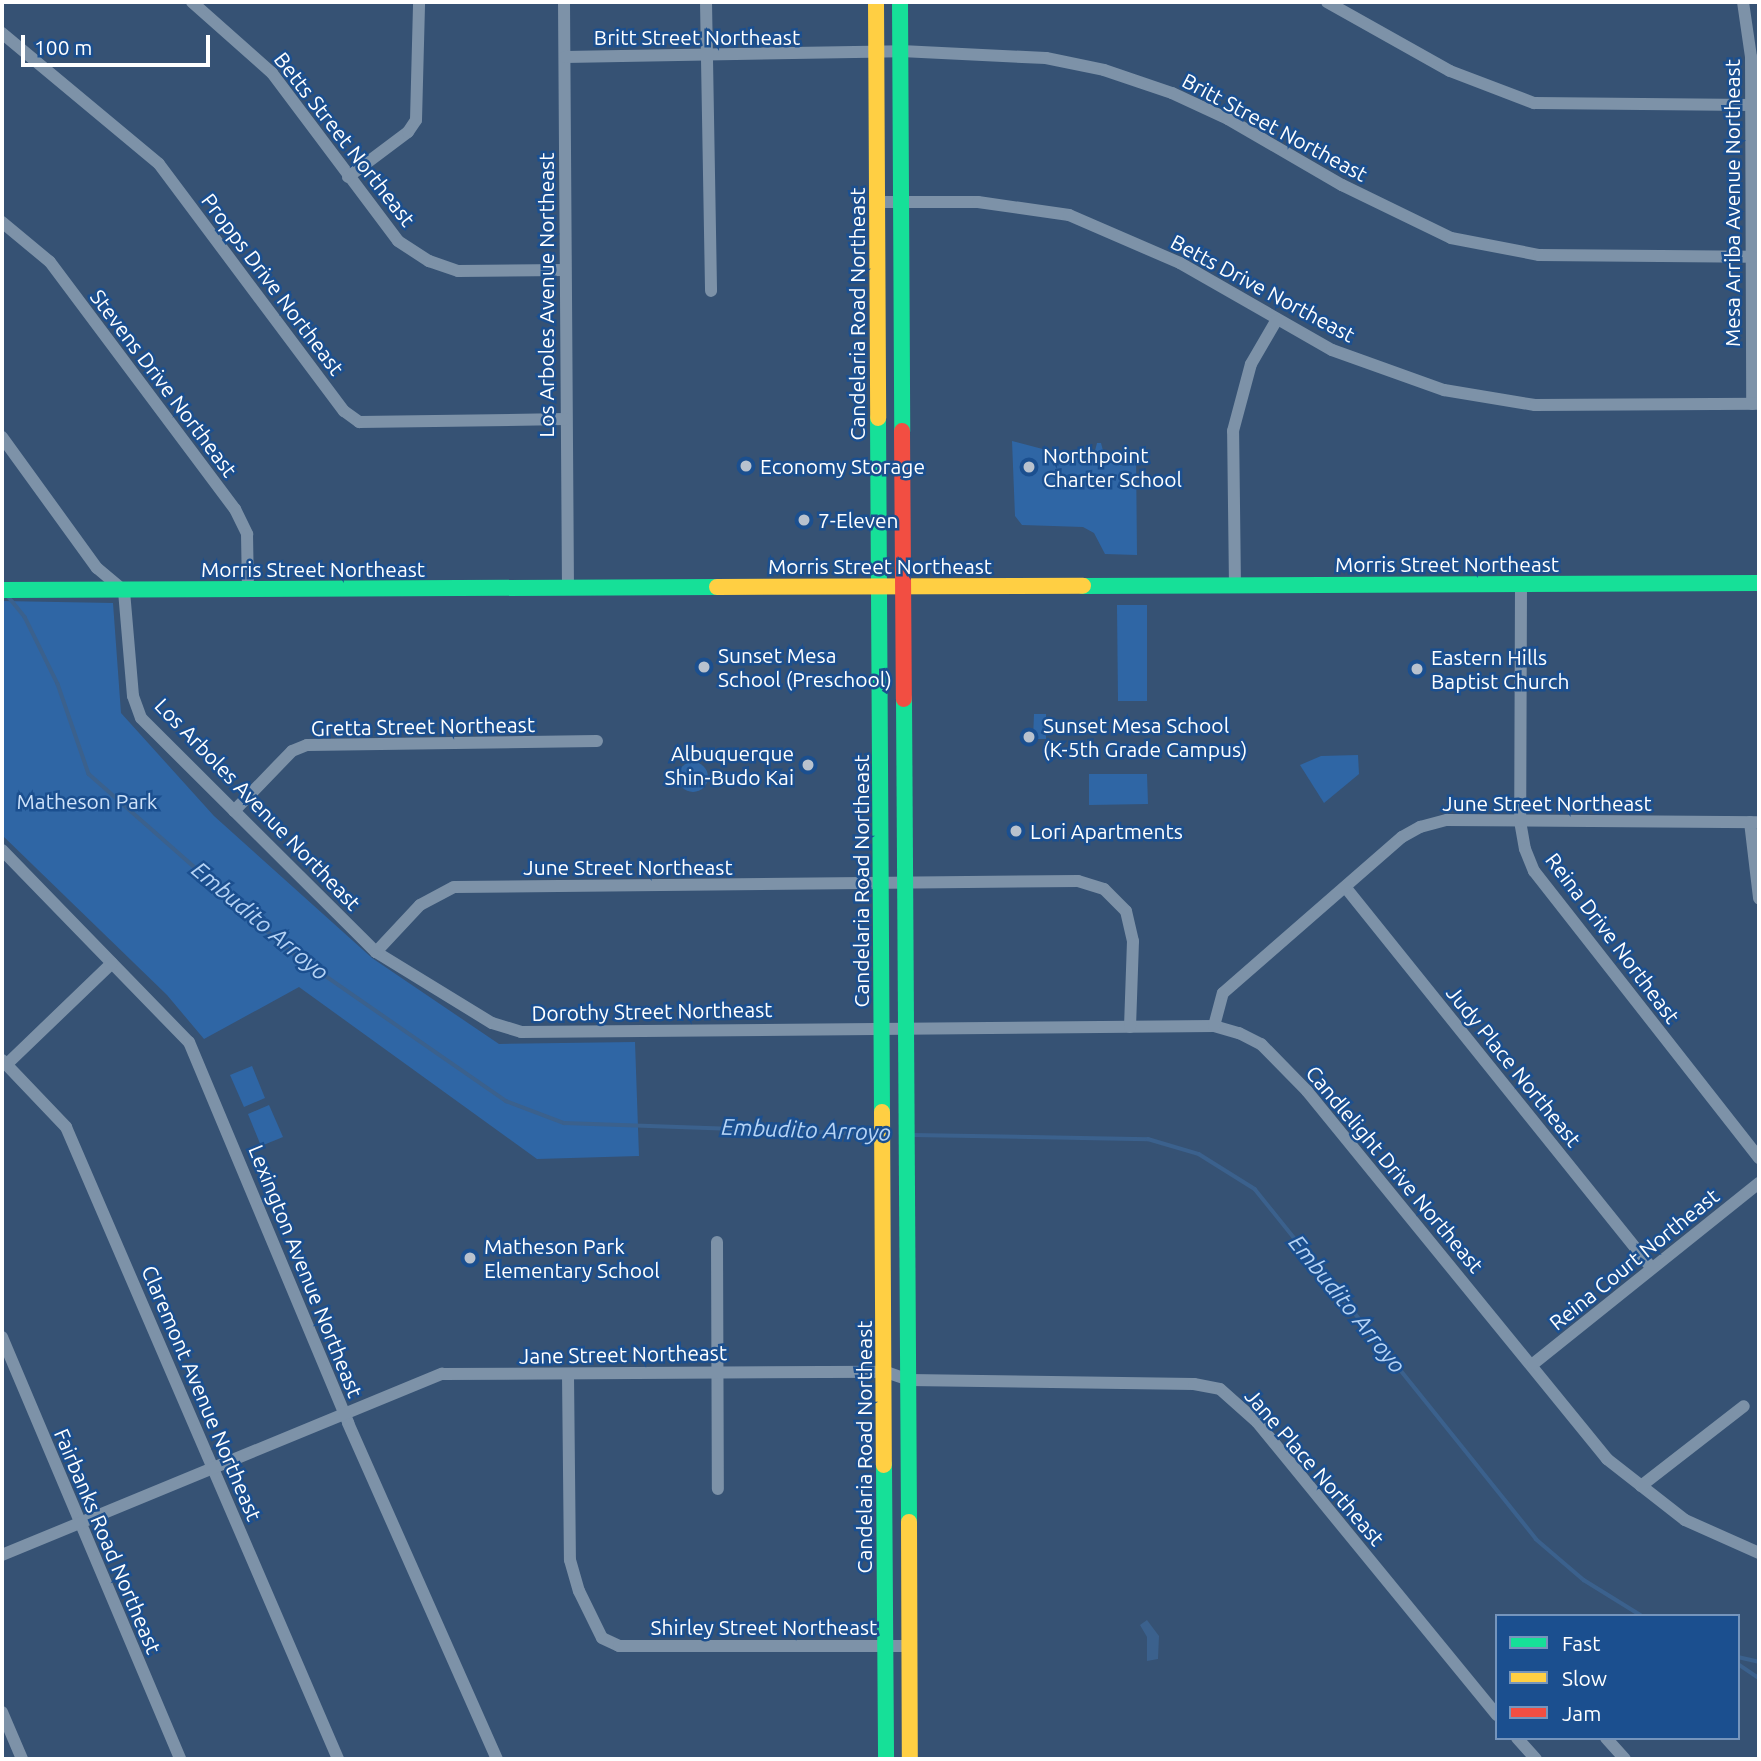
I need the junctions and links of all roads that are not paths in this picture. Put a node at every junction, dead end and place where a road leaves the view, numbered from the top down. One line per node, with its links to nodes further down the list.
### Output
1 (192, 2): 15 (street, Betts Street Northeast)
2 (419, 2): 15 (street)
3 (564, 2): 12 (street, Los Arboles Avenue Northeast)
4 (706, 2): 13 (street)
5 (876, 2): 11 (main road, Candelaria Road Northeast)
6 (900, 2): 10 (main road, Candelaria Road Northeast)
7 (1327, 2): 14 (street)
8 (1743, 2): 14 (street, Mesa Arriba Avenue Northeast)
9 (2, 33): 24 (street, Propps Drive Northeast)
10 (901, 51): 11 (street, Britt Street Northeast); 16 (main road, Candelaria Road Northeast); 19 (street, Britt Street Northeast)
11 (876, 54): 13 (street, Britt Street Northeast); 17 (main road, Candelaria Road Northeast)
12 (565, 57): 13 (street, Britt Street Northeast); 20 (street, Los Arboles Avenue Northeast)
13 (707, 57): 21 (street)
14 (1751, 105): 19 (street, Mesa Arriba Avenue Northeast)
15 (348, 177): 20 (street, Betts Street Northeast)
16 (902, 201): 17 (street, Betts Drive Northeast); 22 (street, Betts Drive Northeast); 28 (main road, Candelaria Road Northeast)
17 (877, 202): 31 (main road, Candelaria Road Northeast)
18 (2, 222): 33 (street, Stevens Drive Northeast)
19 (1752, 257): 23 (street, Mesa Arriba Avenue Northeast)
20 (565, 270): 24 (street, Los Arboles Avenue Northeast)
21 (710, 291)
22 (1276, 321): 23 (street, Betts Drive Northeast); 30 (street)
23 (1756, 404)
24 (566, 419): 29 (street, Los Arboles Avenue Northeast)
25 (2, 437): 34 (street)
26 (1759, 583): 27 (main road, Morris Street Northeast)
27 (1521, 584): 30 (main road, Morris Street Northeast); 37 (street, Reina Drive Northeast)
28 (904, 586): 30 (main road, Morris Street Northeast); 31 (main road, Morris Street Northeast); 40 (main road, Candelaria Road Northeast)
29 (568, 587): 31 (main road, Morris Street Northeast); 33 (main road, Morris Street Northeast)
30 (1235, 587)
31 (880, 588): 41 (main road, Candelaria Road Northeast)
32 (2, 590): 34 (main road, Morris Street Northeast)
33 (248, 590): 34 (main road, Morris Street Northeast)
34 (124, 591): 36 (street, Los Arboles Avenue Northeast)
35 (597, 741): 36 (street, Gretta Street Northeast)
36 (233, 811): 44 (street, Los Arboles Avenue Northeast)
37 (1520, 821): 38 (street, June Street Northeast); 42 (street, June Street Northeast); 51 (street, Reina Drive Northeast)
38 (1754, 822): 43 (street)
39 (2, 850): 45 (street, Lexington Avenue Northeast)
40 (906, 882): 41 (street, June Street Northeast); 47 (street, June Street Northeast); 49 (main road, Candelaria Road Northeast)
41 (881, 885): 44 (street, June Street Northeast); 48 (main road, Candelaria Road Northeast)
42 (1346, 888): 46 (street, June Street Northeast); 54 (street, Judy Place Northeast)
43 (1759, 898)
44 (376, 952): 48 (street, Dorothy Street Northeast)
45 (112, 963): 50 (street); 62 (street, Lexington Avenue Northeast)
46 (1214, 1026): 47 (street, Candlelight Drive Northeast); 56 (street, Candlelight Drive Northeast)
47 (1130, 1027): 49 (street, Candlelight Drive Northeast)
48 (883, 1028): 49 (street, Dorothy Street Northeast); 57 (main road, Candelaria Road Northeast)
49 (908, 1028): 60 (main road, Candelaria Road Northeast)
50 (4, 1063): 63 (street, Claremont Avenue Northeast)
51 (1759, 1158)
52 (1759, 1182): 54 (street, Reina Court Northeast)
53 (717, 1242): 58 (street)
54 (1651, 1268): 56 (street, Reina Court Northeast)
55 (2, 1337): 66 (street, Fairbanks Road Northeast)
56 (1533, 1364): 64 (street, Candlelight Drive Northeast)
57 (886, 1372): 58 (street, Jane Street Northeast); 60 (street, Jane Street Northeast); 69 (main road, Candelaria Road Northeast)
58 (717, 1373): 59 (street, Jane Street Northeast); 65 (street)
59 (568, 1375): 62 (street, Jane Street Northeast); 69 (street, Shirley Street Northeast)
60 (909, 1380): 70 (main road, Candelaria Road Northeast); 71 (street, Jane Place Northeast)
61 (1744, 1406): 64 (street)
62 (343, 1412): 63 (street, Jane Street Northeast); 79 (street, Lexington Avenue Northeast)
63 (213, 1466): 66 (street, Jane Street Northeast); 78 (street, Claremont Avenue Northeast)
64 (1641, 1486): 67 (street, Candlelight Drive Northeast)
65 (718, 1489)
66 (79, 1524): 68 (street, Jane Street Northeast); 77 (street, Fairbanks Road Northeast)
67 (1759, 1553)
68 (2, 1555)
69 (885, 1646): 70 (street, Shirley Street Northeast); 80 (main road, Candelaria Road Northeast)
70 (909, 1646): 81 (main road, Candelaria Road Northeast)
71 (1495, 1712)
72 (2, 1713): 73 (street)
73 (5, 1730): 76 (street)
74 (1519, 1740): 82 (street)
75 (1608, 1740): 83 (street)
76 (22, 1759)
77 (180, 1759)
78 (338, 1759)
79 (497, 1759)
80 (886, 1759)
81 (910, 1759)
82 (1536, 1759)
83 (1625, 1759)

